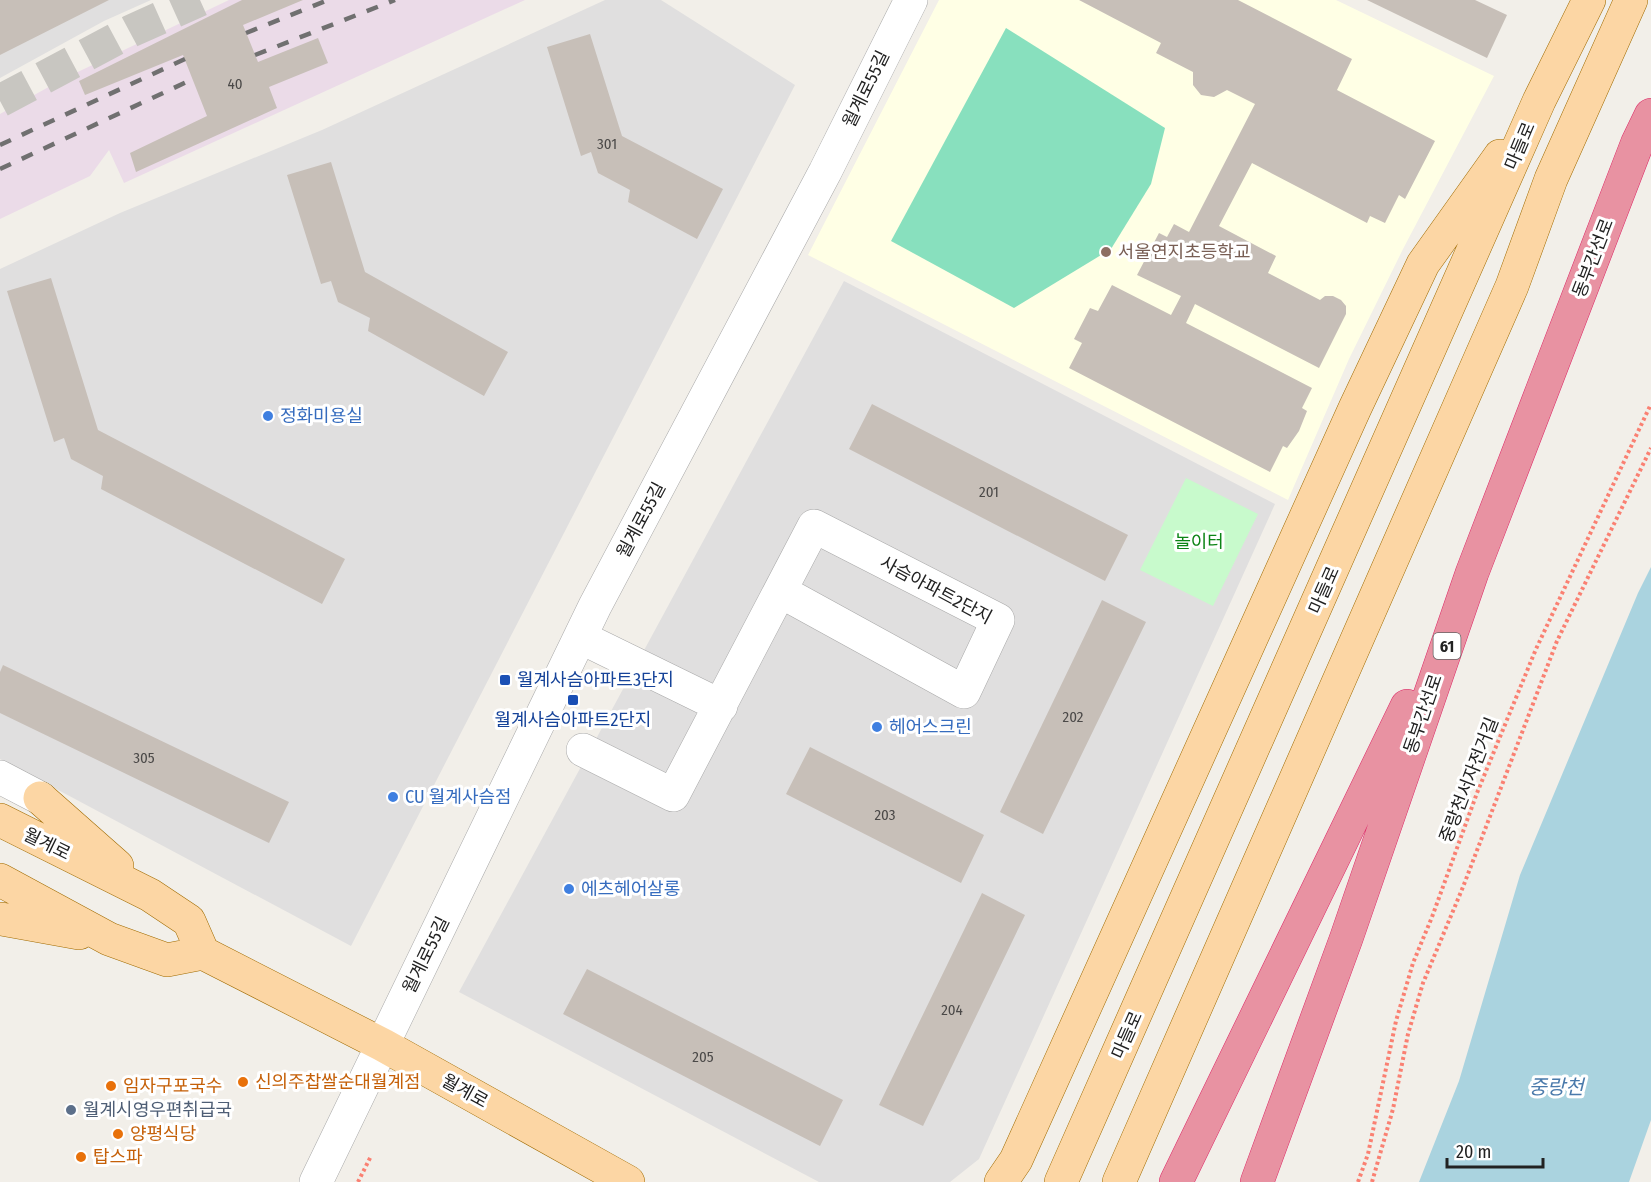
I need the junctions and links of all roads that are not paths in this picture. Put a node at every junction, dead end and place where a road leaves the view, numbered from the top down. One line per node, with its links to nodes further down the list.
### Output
1 (911, 0): 8 (street, 월계로55길)
2 (1589, 0): 4 (main road, 마들로)
3 (1631, 0): 25 (main road)
4 (1539, 101): 23 (main road); 24 (main road, 마들로)
5 (1651, 115): 6 (highway, 동부간선로 / 61)
6 (1472, 573): 18 (highway, 동부간선로 / 61); 26 (highway)
7 (780, 591): 7 (street, 사슴아파트2단지); 9 (street, 사슴아파트2단지)
8 (580, 637): 9 (street); 20 (street, 월계로55길)
9 (721, 706): 10 (street, 사슴아파트2단지)
10 (583, 750)
11 (0, 777): 12 (street)
12 (40, 798): 15 (main road)
13 (0, 820): 15 (main road, 월계로)
14 (0, 880): 17 (main road)
15 (150, 895): 19 (main road, 월계로)
16 (1, 919): 17 (main road)
17 (108, 939): 19 (main road)
18 (1346, 939): 27 (highway); 28 (highway, 동부간선로 / 61)
19 (203, 953): 20 (main road, 월계로)
20 (383, 1045): 21 (street, 월계로55길); 22 (main road, 월계로)
21 (316, 1182)
22 (628, 1182)
23 (1000, 1182)
24 (1061, 1182)
25 (1119, 1182)
26 (1176, 1182)
27 (1233, 1182)
28 (1257, 1182)

